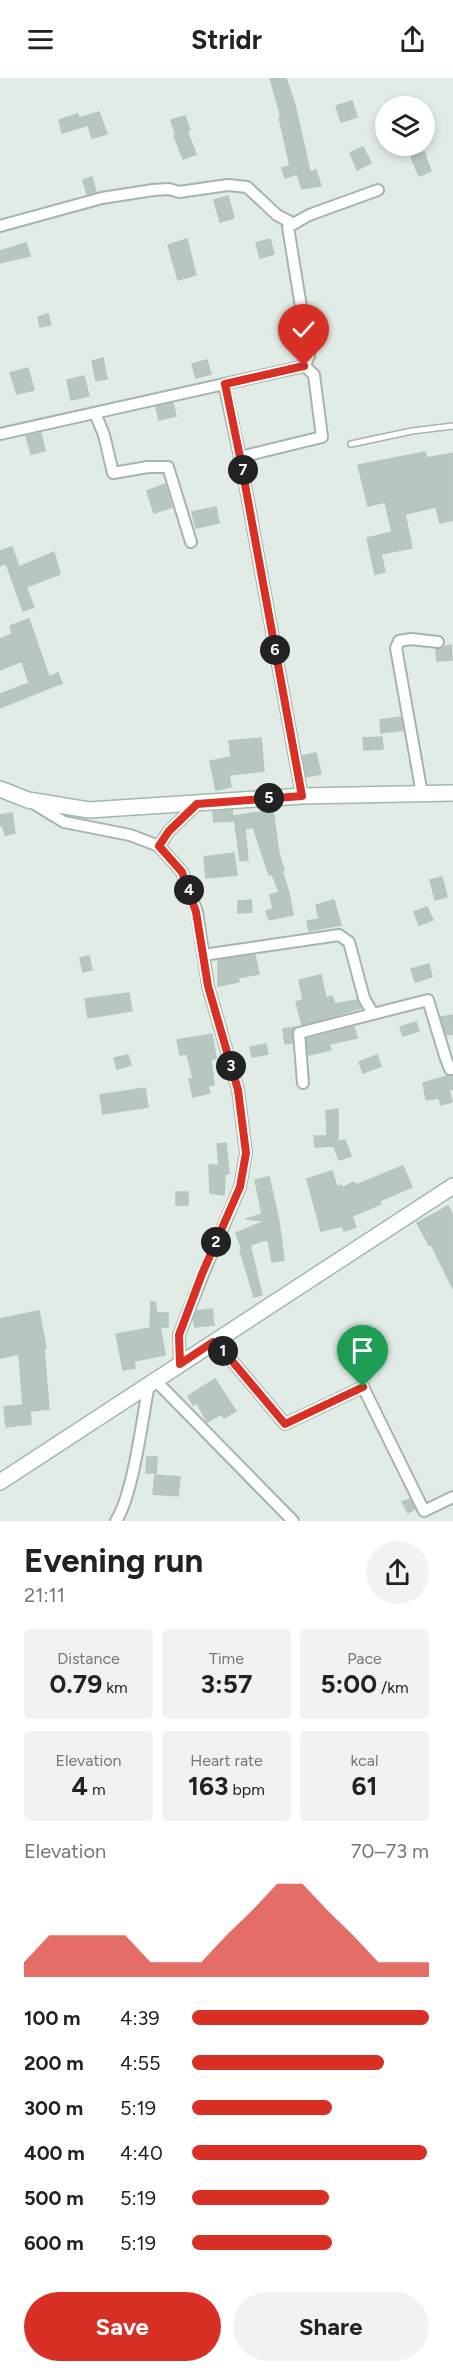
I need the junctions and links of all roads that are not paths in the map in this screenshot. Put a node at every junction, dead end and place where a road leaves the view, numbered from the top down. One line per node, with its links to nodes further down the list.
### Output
1 (378, 190): 2 (street)
2 (294, 224): 3 (street); 4 (street)
3 (0, 226)
4 (304, 366): 5 (street); 10 (street)
5 (225, 384): 6 (street); 10 (street)
6 (95, 412): 8 (street); 11 (street)
7 (453, 426): 9 (lane)
8 (0, 434)
9 (351, 444)
10 (240, 457): 16 (street)
11 (191, 542)
12 (438, 642): 15 (street)
13 (0, 789): 17 (main road)
14 (453, 793): 15 (main road)
15 (422, 794): 16 (main road)
16 (302, 796): 18 (main road)
17 (28, 800): 18 (main road); 19 (street)
18 (197, 804): 19 (street)
19 (159, 846): 20 (street)
20 (203, 955): 21 (street); 26 (street)
21 (373, 1014): 22 (street); 23 (street)
22 (453, 1069)
23 (303, 1083)
24 (453, 1186): 25 (main road)
25 (213, 1342): 26 (main road); 29 (street)
26 (180, 1364): 27 (main road)
27 (152, 1382): 28 (main road); 30 (street); 31 (street)
28 (0, 1482)
29 (453, 1497)
30 (116, 1521)
31 (293, 1521)

